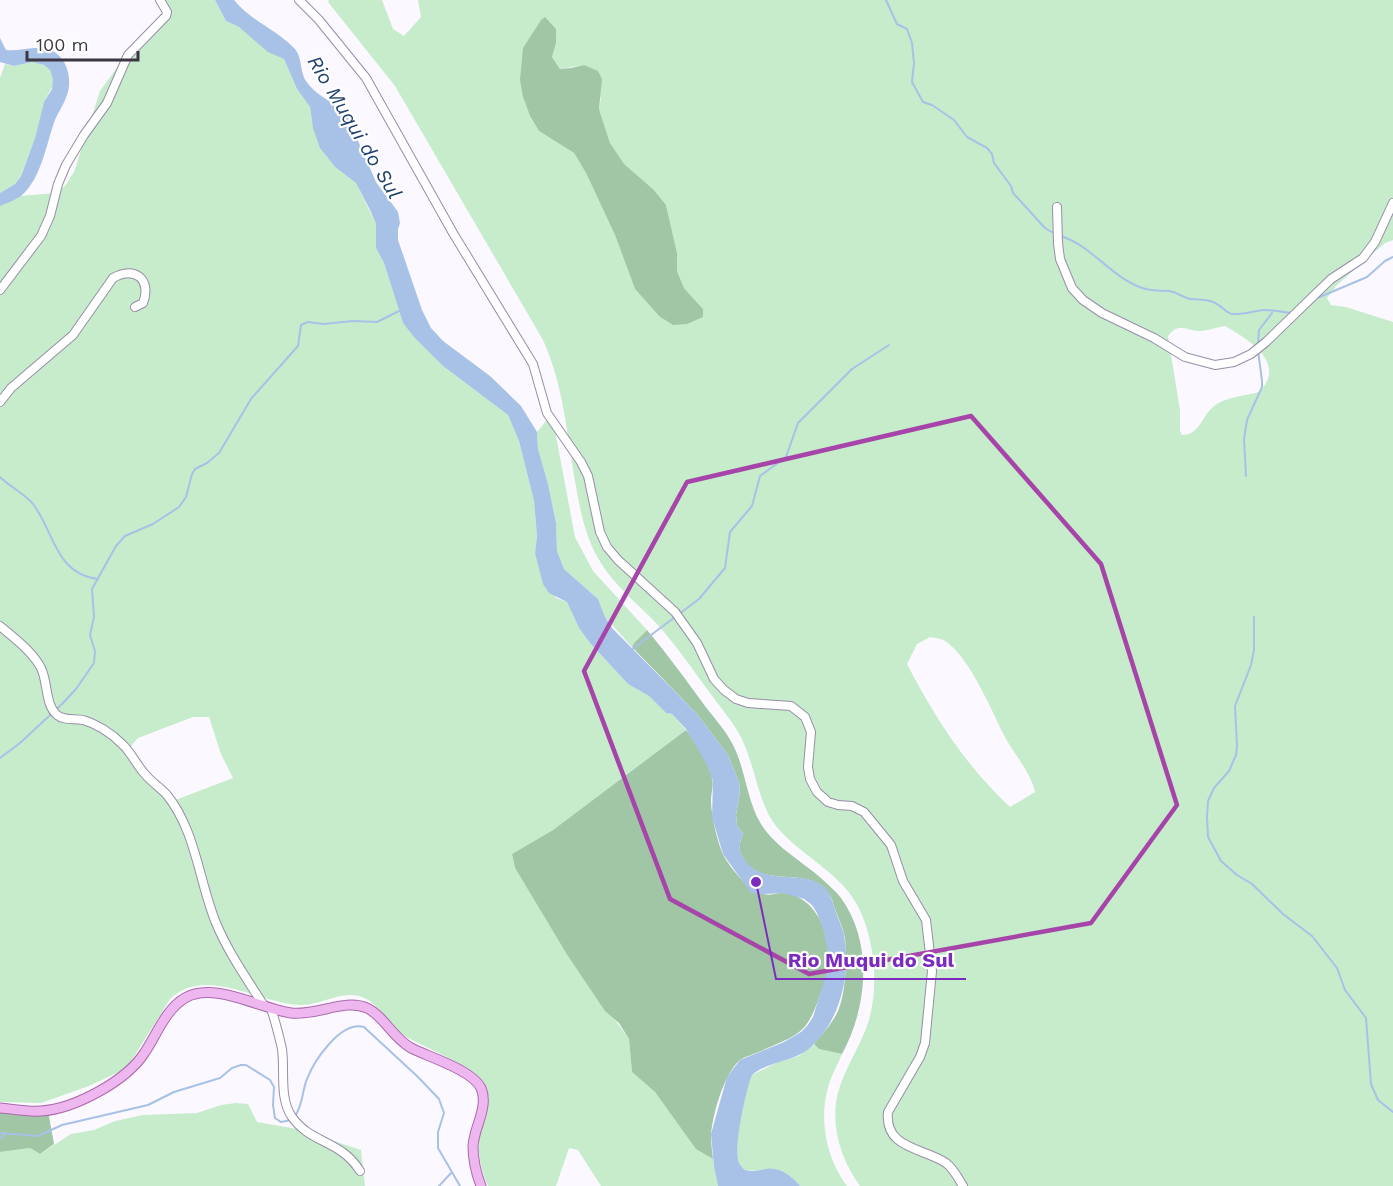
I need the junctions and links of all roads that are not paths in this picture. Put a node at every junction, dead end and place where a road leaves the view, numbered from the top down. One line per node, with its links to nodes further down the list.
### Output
1 (160, 0): 5 (street)
2 (299, 0): 13 (street)
3 (1393, 203): 4 (street)
4 (1057, 207)
5 (0, 290)
6 (135, 307): 7 (street)
7 (0, 402)
8 (0, 626): 9 (street)
9 (267, 1007): 10 (main road); 11 (street); 12 (main road)
10 (0, 1108)
11 (360, 1171)
12 (481, 1186)
13 (963, 1186)

